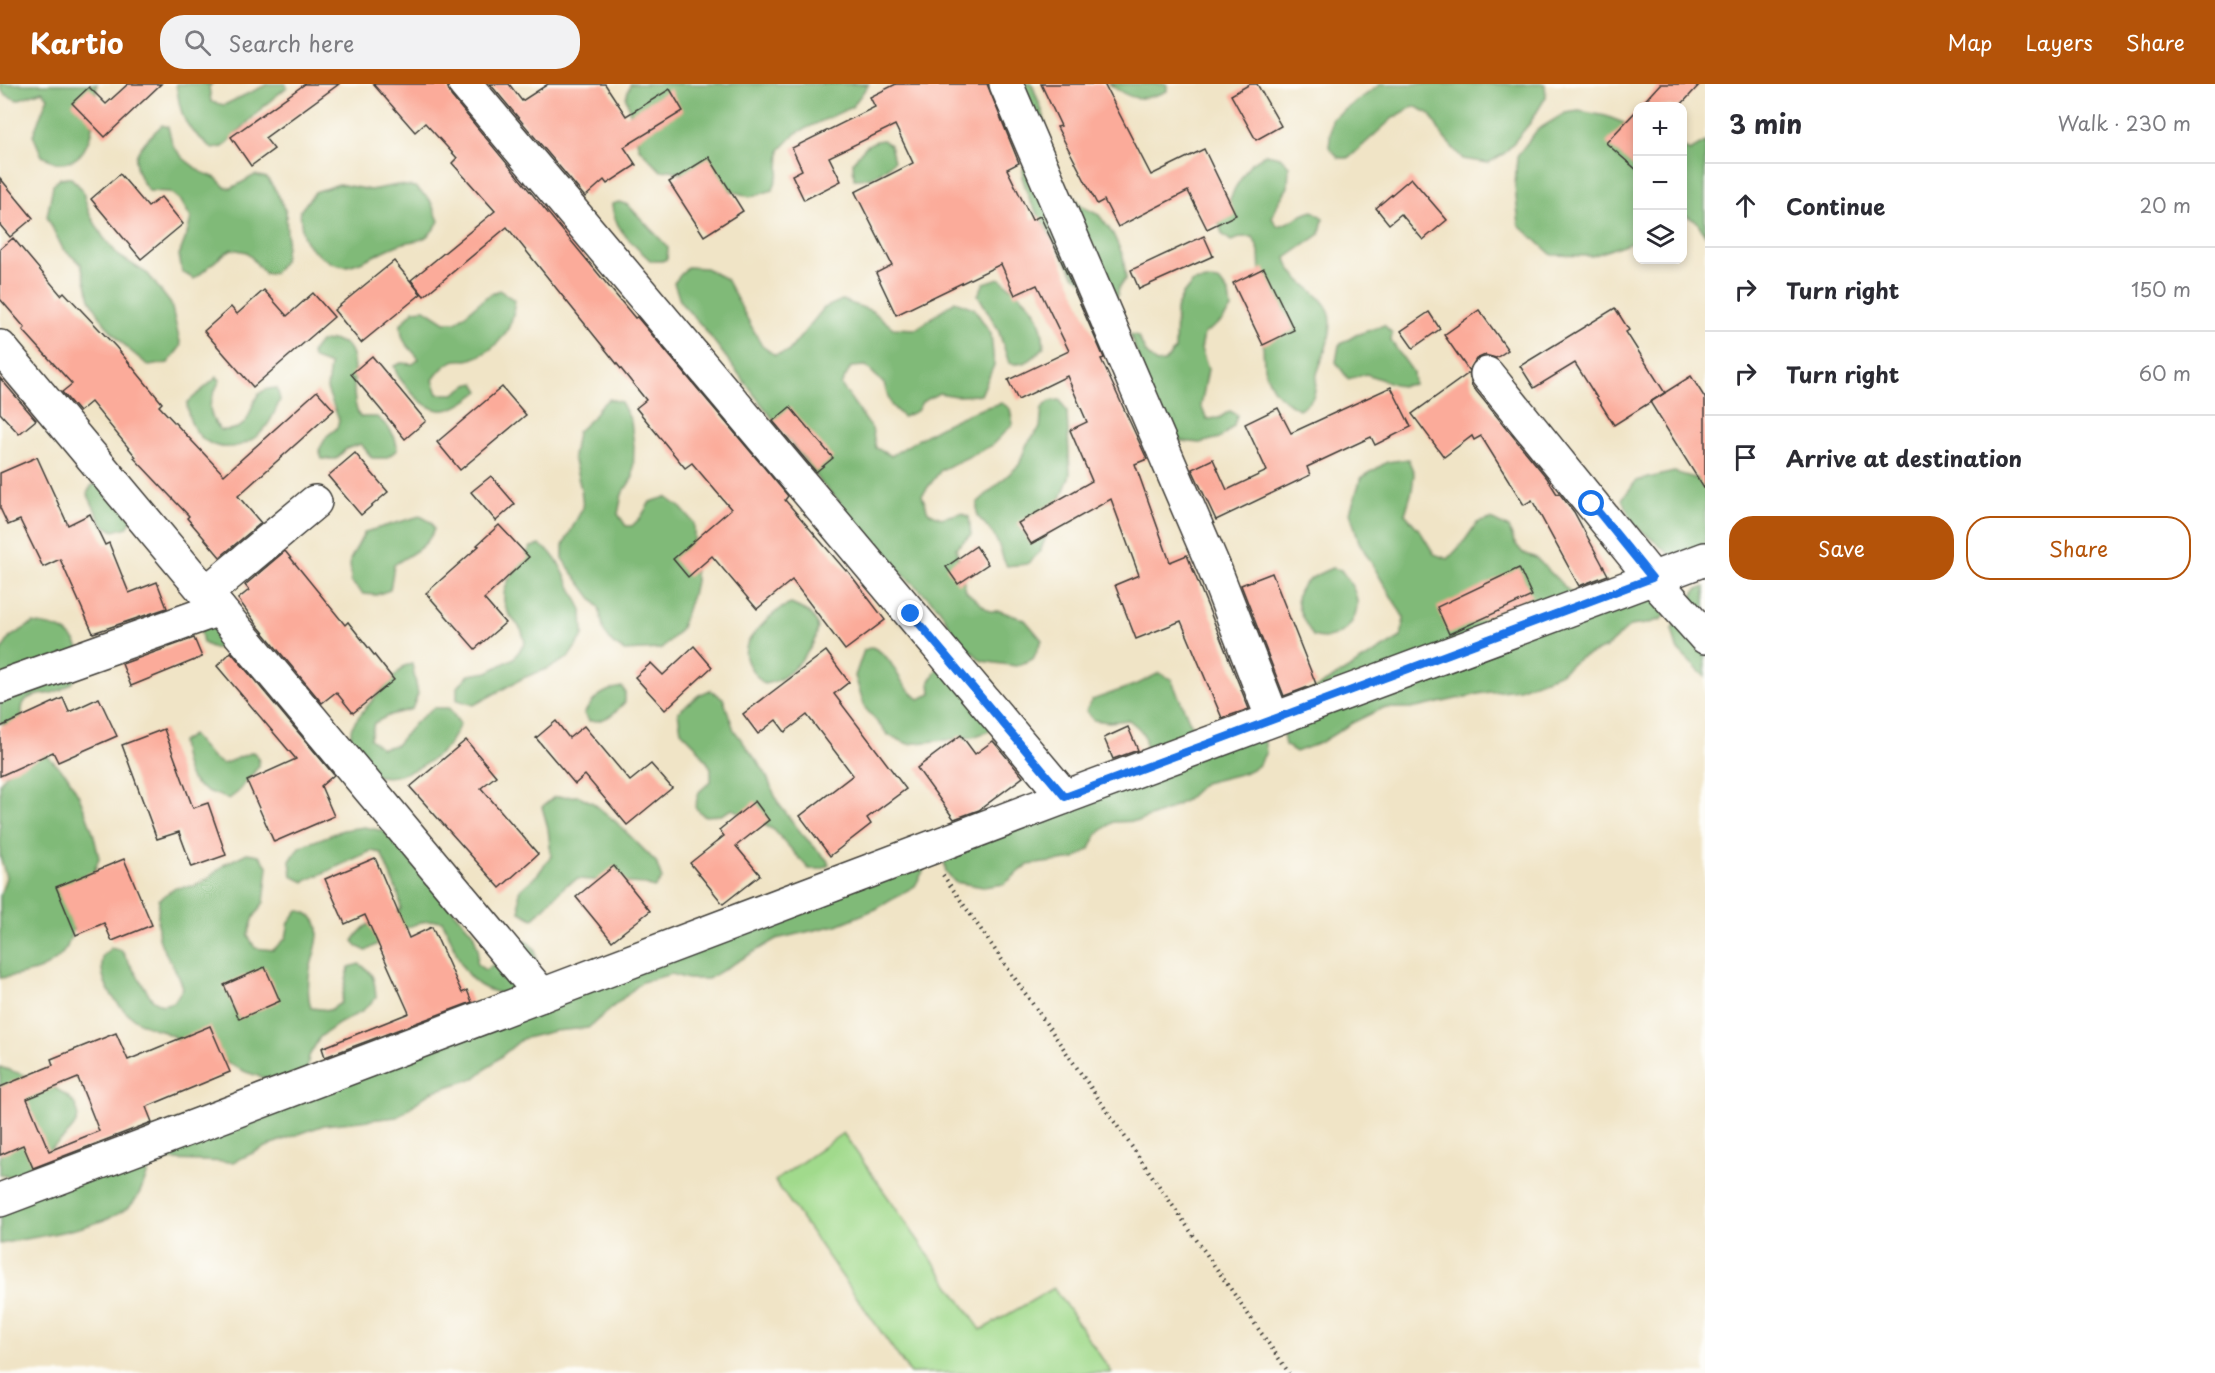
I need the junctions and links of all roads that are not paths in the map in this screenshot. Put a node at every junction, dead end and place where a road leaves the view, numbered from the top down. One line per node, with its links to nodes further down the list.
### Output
1 (465, 84): 12 (lane)
2 (1006, 84): 11 (lane)
3 (0, 346): 8 (lane)
4 (1487, 374): 7 (lane)
5 (315, 502): 8 (lane)
6 (1705, 559): 7 (lane)
7 (1652, 578): 9 (lane); 11 (lane)
8 (213, 601): 10 (lane); 13 (lane)
9 (1705, 637)
10 (0, 687)
11 (1273, 720): 12 (lane)
12 (1065, 797): 13 (lane)
13 (542, 995): 14 (lane)
14 (0, 1200)

